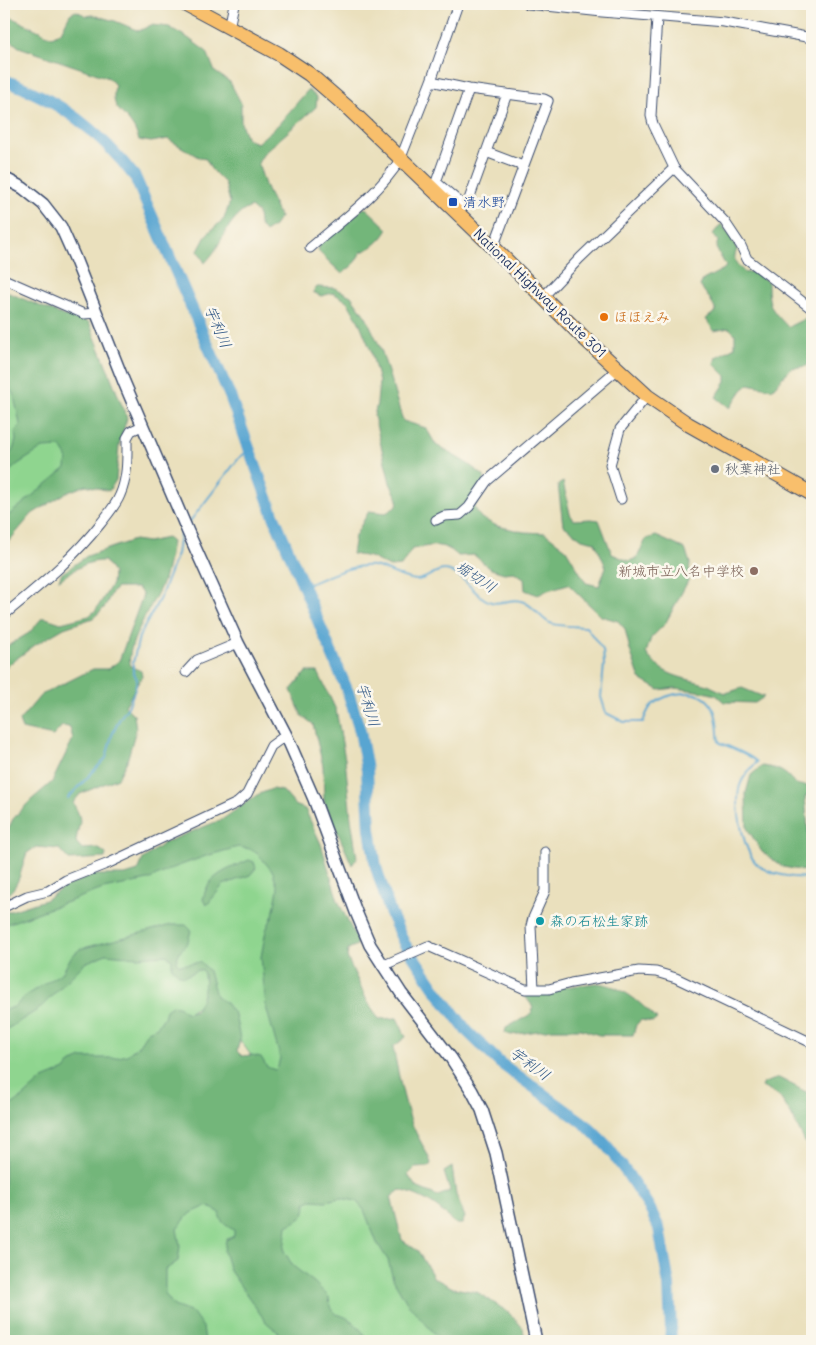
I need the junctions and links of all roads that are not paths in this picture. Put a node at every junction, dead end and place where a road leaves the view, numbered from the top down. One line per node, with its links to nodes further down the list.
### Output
1 (186, 4): 6 (highway, National Highway Route 301)
2 (234, 4): 6 (street)
3 (458, 4): 8 (street)
4 (528, 4): 5 (street)
5 (657, 17): 7 (street); 14 (street)
6 (229, 28): 12 (highway, National Highway Route 301)
7 (812, 38)
8 (432, 81): 9 (street); 12 (street)
9 (469, 89): 10 (street); 11 (street)
10 (507, 94): 11 (street); 13 (street)
11 (486, 152): 13 (street)
12 (400, 160): 16 (highway, National Highway Route 301); 17 (street)
13 (523, 166): 16 (street)
14 (674, 168): 19 (street); 20 (street)
15 (4, 178): 21 (street)
16 (492, 246): 19 (highway, National Highway Route 301)
17 (310, 248)
18 (4, 280): 21 (street)
19 (543, 297): 22 (highway, National Highway Route 301)
20 (812, 308)
21 (96, 313): 24 (street)
22 (618, 369): 23 (highway, National Highway Route 301); 27 (street)
23 (647, 396): 25 (highway, National Highway Route 301); 26 (street)
24 (142, 426): 28 (street); 29 (street)
25 (812, 494)
26 (621, 499)
27 (436, 520)
28 (4, 615)
29 (238, 643): 30 (street); 31 (street)
30 (186, 672)
31 (286, 735): 33 (street); 34 (street)
32 (545, 852): 35 (street)
33 (4, 907)
34 (382, 966): 35 (street); 37 (street)
35 (534, 989): 36 (street)
36 (812, 1043)
37 (536, 1341)

